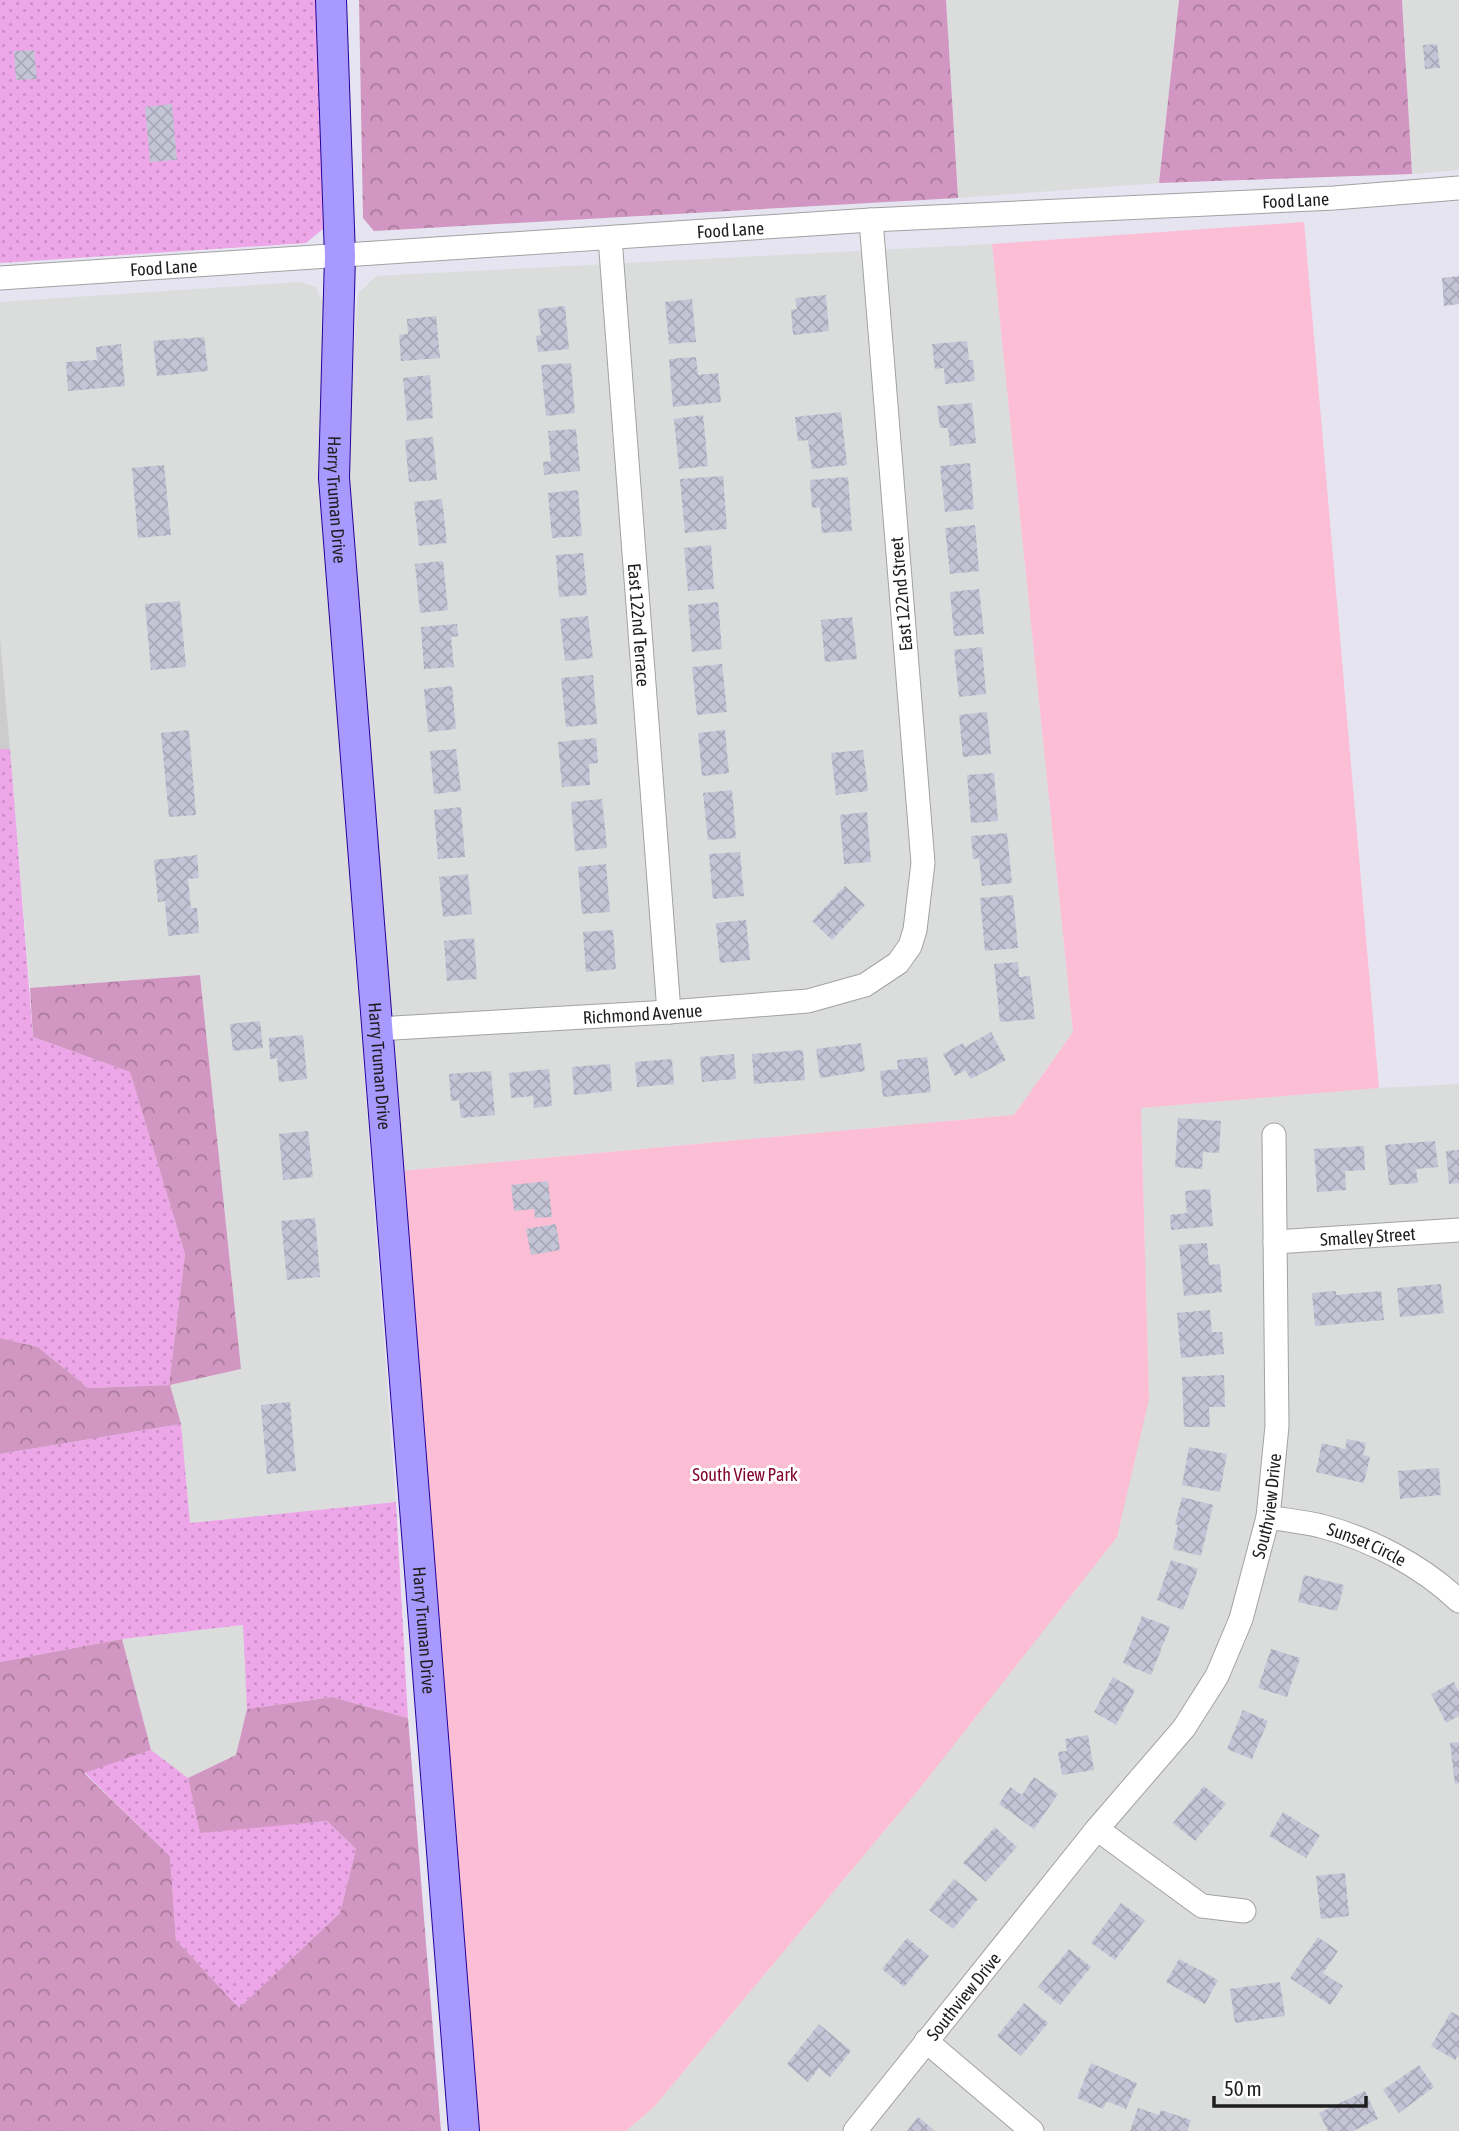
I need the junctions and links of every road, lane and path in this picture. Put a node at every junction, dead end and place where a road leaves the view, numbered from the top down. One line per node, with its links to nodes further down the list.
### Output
1 (331, 0): 5 (main road, Harry Truman Drive)
2 (1459, 188): 3 (street, Food Lane)
3 (871, 220): 4 (street, Food Lane); 7 (street, East 122nd Street)
4 (610, 237): 5 (street, Food Lane); 8 (street, East 122nd Terrace)
5 (340, 256): 6 (street, Food Lane); 9 (main road, Harry Truman Drive)
6 (0, 278)
7 (898, 963): 8 (street, Richmond Avenue)
8 (669, 1012): 9 (street, Richmond Avenue)
9 (377, 1029): 18 (main road, Harry Truman Drive)
10 (1274, 1135): 12 (street, Southview Drive)
11 (1459, 1230): 12 (street, Smalley Street)
12 (1275, 1242): 13 (street, Southview Drive)
13 (1268, 1517): 14 (street, Sunset Circle); 15 (street, Southview Drive)
14 (1458, 1598)
15 (1097, 1829): 16 (street); 17 (street, Southview Drive)
16 (1244, 1911)
17 (926, 2041): 19 (street, Southview Drive); 20 (street)
18 (464, 2131)
19 (855, 2131)
20 (1032, 2131)

